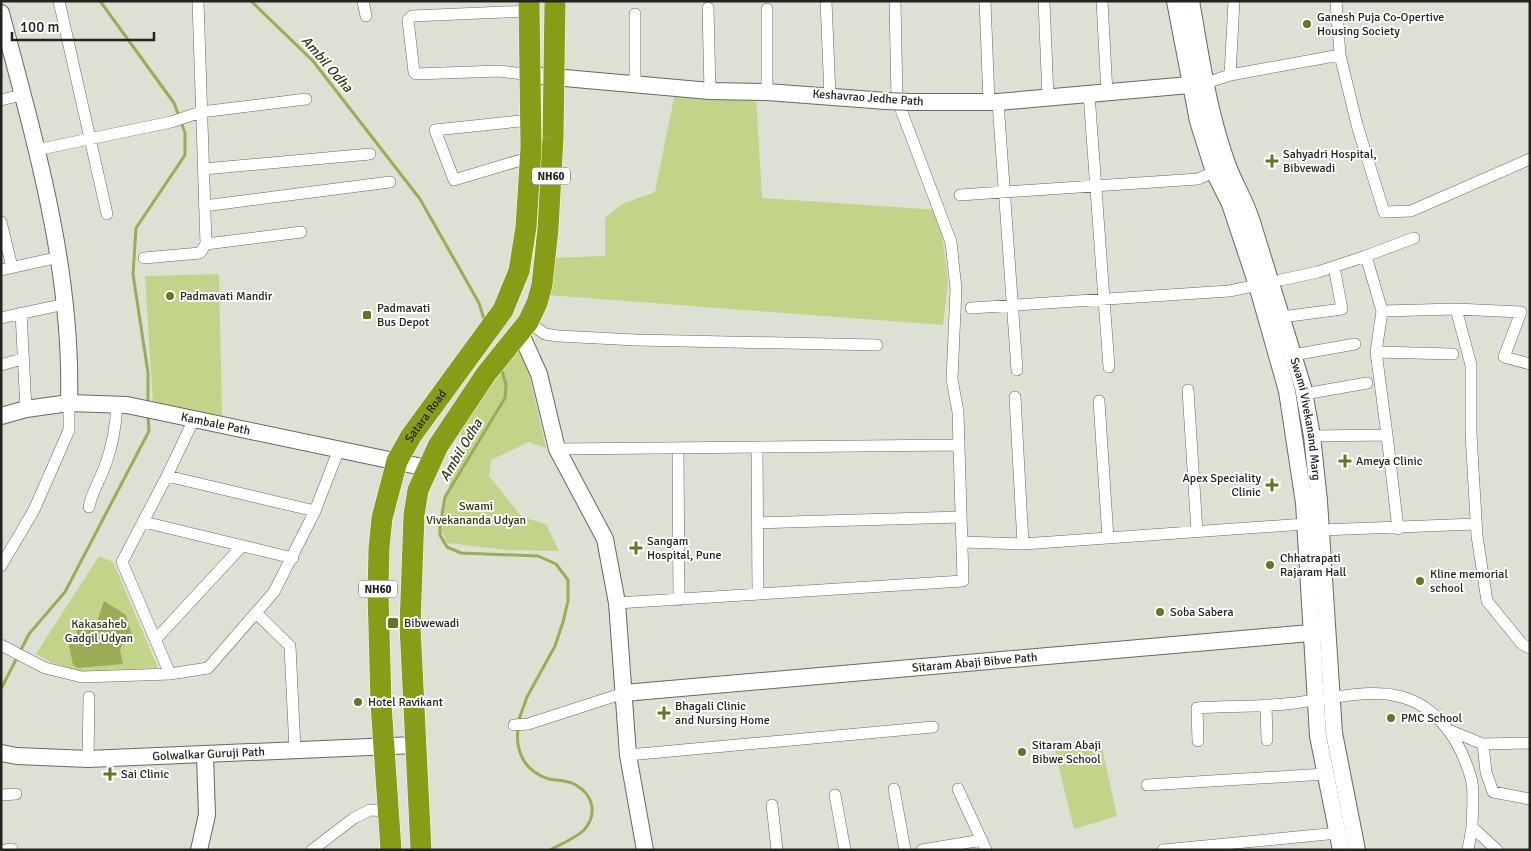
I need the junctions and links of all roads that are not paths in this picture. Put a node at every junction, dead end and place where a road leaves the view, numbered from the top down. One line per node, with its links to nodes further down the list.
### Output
1 (59, 1): 39 (street)
2 (198, 1): 37 (street)
3 (363, 1): 19 (street)
4 (555, 1): 24 (highway, Satara Road / NH60)
5 (826, 1): 32 (street)
6 (895, 1): 94 (street)
7 (985, 1): 36 (street)
8 (1044, 1): 33 (street)
9 (1102, 1): 29 (street)
10 (1175, 1): 26 (street, Swami Vivekanand Marg)
11 (1191, 1): 26 (street, Swami Vivekanand Marg)
12 (1234, 1): 23 (street)
13 (1336, 1): 21 (street)
14 (529, 6): 22 (highway, Satara Road / NH60); 22 (street)
15 (708, 8): 27 (street)
16 (767, 9): 28 (street)
17 (1, 13): 20 (street)
18 (636, 14): 25 (street)
19 (366, 16)
20 (6, 48): 31 (street)
21 (1340, 55): 23 (street); 43 (street)
22 (530, 74): 24 (street, Keshavrao Jedhe Path); 38 (highway, Satara Road / NH60)
23 (1230, 75): 26 (street)
24 (555, 77): 25 (street, Keshavrao Jedhe Path); 71 (highway, Satara Road / NH60)
25 (635, 84): 27 (street, Keshavrao Jedhe Path)
26 (1198, 84): 29 (street, Keshavrao Jedhe Path); 45 (street, Swami Vivekanand Marg); 61 (street, Swami Vivekanand Marg)
27 (710, 91): 28 (street, Keshavrao Jedhe Path)
28 (767, 92): 32 (street, Keshavrao Jedhe Path)
29 (1107, 93): 30 (street, Keshavrao Jedhe Path)
30 (1089, 94): 33 (street, Keshavrao Jedhe Path); 47 (street)
31 (22, 95): 35 (street); 40 (street)
32 (830, 96): 36 (street, Keshavrao Jedhe Path, bridge)
33 (1048, 98): 36 (street, Keshavrao Jedhe Path)
34 (306, 99): 37 (street)
35 (1, 100)
36 (994, 102): 48 (street)
37 (201, 112): 39 (street); 44 (street)
38 (530, 120): 42 (highway, Satara Road / NH60); 42 (street)
39 (91, 138): 40 (street); 51 (street)
40 (36, 150): 56 (street)
41 (370, 154): 44 (street)
42 (531, 157): 99 (highway, Satara Road / NH60)
43 (1530, 159)
44 (204, 169): 50 (street)
45 (1214, 172): 47 (street); 61 (street, Swami Vivekanand Marg)
46 (390, 182): 50 (street)
47 (1095, 186): 48 (street); 62 (street)
48 (1006, 191): 49 (street); 64 (street)
49 (960, 195)
50 (204, 206): 55 (street)
51 (107, 214)
52 (1, 222): 60 (street)
53 (301, 232): 55 (street)
54 (1414, 238): 57 (street)
55 (206, 244): 58 (street)
56 (60, 256): 60 (street); 63 (street)
57 (1366, 256): 59 (street); 67 (street)
58 (144, 258)
59 (1334, 267): 61 (street); 70 (street)
60 (7, 268)
61 (1270, 282): 62 (street); 70 (street, Swami Vivekanand Marg); 107 (street, Swami Vivekanand Marg)
62 (1105, 300): 64 (street); 80 (street)
63 (65, 304): 68 (street); 87 (street)
64 (1013, 306): 65 (street); 81 (street)
65 (971, 308)
66 (1456, 309): 67 (street); 78 (street); 108 (street)
67 (1382, 310): 74 (street)
68 (21, 313): 69 (street); 77 (street)
69 (1, 318)
70 (1282, 318): 76 (street, Swami Vivekanand Marg)
71 (520, 332): 73 (street); 97 (street); 100 (highway, Satara Road / NH60)
72 (1355, 344): 76 (street)
73 (878, 345)
74 (1376, 352): 75 (street); 92 (street)
75 (1453, 354)
76 (1293, 355): 84 (street, Swami Vivekanand Marg)
77 (22, 359): 79 (street); 89 (street)
78 (1530, 364)
79 (1, 365)
80 (1109, 366)
81 (1017, 370)
82 (1367, 383): 84 (street)
83 (1188, 390): 111 (street)
84 (1304, 394): 93 (street, Swami Vivekanand Marg)
85 (1016, 397): 114 (street)
86 (1099, 401): 112 (street)
87 (70, 403): 88 (street, Kambale Path); 89 (street, Kambale Path); 117 (street)
88 (117, 404): 91 (street, Kambale Path); 102 (street)
89 (26, 409): 90 (street, Kambale Path)
90 (1, 416)
91 (194, 419): 96 (street, Kambale Path); 101 (street)
92 (1387, 435): 93 (street); 109 (street)
93 (1312, 436): 110 (street, Swami Vivekanand Marg)
94 (958, 445): 95 (street); 104 (street)
95 (757, 448): 98 (street); 106 (street)
96 (339, 449): 99 (street, Kambale Path); 103 (street)
97 (557, 449): 98 (street); 120 (street)
98 (678, 449): 119 (street)
99 (397, 461): 100 (street, Kambale Path); 139 (highway, Satara Road / NH60)
100 (427, 468): 138 (highway, Satara Road / NH60)
101 (167, 476): 103 (street); 105 (street)
102 (89, 507)
103 (315, 511): 116 (street)
104 (961, 517): 106 (street); 113 (street)
105 (144, 522): 115 (street); 123 (street)
106 (757, 523): 118 (street)
107 (1305, 524): 111 (street); 122 (street, Swami Vivekanand Marg)
108 (1476, 524): 109 (street); 125 (street)
109 (1398, 529): 110 (street)
110 (1321, 530): 122 (street, Swami Vivekanand Marg)
111 (1197, 532): 112 (street)
112 (1108, 538): 114 (street)
113 (962, 542): 114 (street); 118 (street)
114 (1023, 544)
115 (242, 546): 116 (street); 123 (street)
116 (293, 558): 121 (street)
117 (2, 561)
118 (758, 594): 119 (street)
119 (679, 600): 120 (street)
120 (617, 603): 127 (street)
121 (256, 613): 126 (street); 140 (street)
122 (1319, 632): 127 (street, Sitaram Abaji Bibve Path); 129 (street, Swami Vivekanand Marg)
123 (156, 639): 126 (street)
124 (4, 647): 126 (street)
125 (1530, 648)
126 (170, 674)
127 (624, 692): 131 (street); 143 (street)
128 (89, 697): 144 (street)
129 (1323, 698): 130 (street); 133 (street); 145 (street, Swami Vivekanand Marg); 171 (street, Swami Vivekanand Marg)
130 (1266, 705): 134 (street); 135 (street)
131 (514, 725)
132 (933, 727): 143 (street)
133 (1451, 731): 137 (street); 155 (street)
134 (1267, 740)
135 (1198, 741)
136 (1530, 743): 137 (street)
137 (1483, 744): 152 (street)
138 (415, 745): 139 (street, Golwalkar Guruji Path); 163 (highway, Satara Road / NH60)
139 (385, 746): 140 (street, Golwalkar Guruji Path); 154 (highway, Satara Road / NH60)
140 (295, 750): 142 (street, Golwalkar Guruji Path)
141 (1, 753): 144 (street, Golwalkar Guruji Path)
142 (205, 755): 144 (street, Golwalkar Guruji Path); 160 (street)
143 (628, 755): 164 (street)
144 (88, 759)
145 (1325, 774): 146 (street); 156 (street, Swami Vivekanand Marg)
146 (1147, 785)
147 (894, 789): 167 (street)
148 (958, 789): 157 (street)
149 (16, 794): 150 (street)
150 (1, 795)
151 (835, 795): 166 (street)
152 (1530, 799)
153 (772, 805): 165 (street)
154 (387, 811): 161 (street); 162 (highway, Satara Road / NH60)
155 (1472, 827): 172 (street); 173 (street)
156 (1338, 833): 169 (street); 170 (street, Swami Vivekanand Marg)
157 (984, 845): 168 (street)
158 (12, 849): 159 (street)
159 (5, 850)
160 (199, 850)
161 (312, 850)
162 (391, 850)
163 (421, 850)
164 (645, 850)
165 (777, 850)
166 (845, 850)
167 (905, 850)
168 (922, 850)
169 (1163, 850)
170 (1341, 850)
171 (1357, 850)
172 (1468, 850)
173 (1497, 850)

